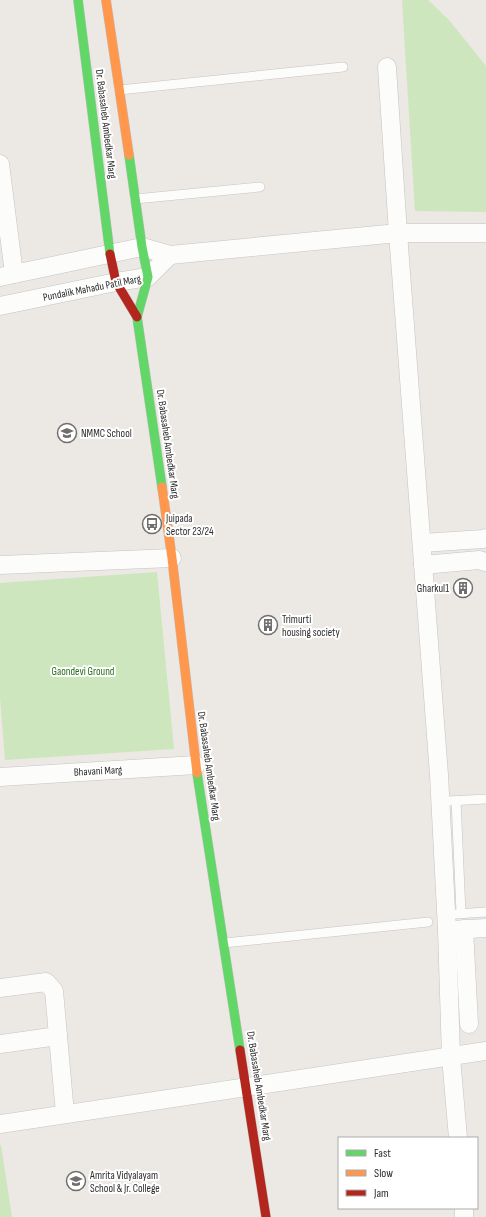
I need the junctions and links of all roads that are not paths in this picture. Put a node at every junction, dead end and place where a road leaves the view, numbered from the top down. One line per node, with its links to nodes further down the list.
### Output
1 (78, 0): 12 (main road, Dr. Babasaheb Ambedkar Marg)
2 (106, 0): 5 (main road, Dr. Babasaheb Ambedkar Marg)
3 (343, 67): 5 (lane)
4 (387, 67): 9 (street)
5 (119, 90): 8 (main road, Dr. Babasaheb Ambedkar Marg)
6 (0, 164): 14 (street)
7 (260, 187): 8 (lane)
8 (135, 199): 11 (main road, Dr. Babasaheb Ambedkar Marg)
9 (398, 233): 10 (street); 13 (street); 20 (street)
10 (486, 233)
11 (142, 247): 12 (street); 13 (street); 15 (main road, Dr. Babasaheb Ambedkar Marg)
12 (110, 253): 14 (street); 16 (main road, Dr. Babasaheb Ambedkar Marg)
13 (170, 255): 15 (street, Pundalik Mahadu Patil Marg)
14 (7, 275)
15 (148, 276): 16 (street, Pundalik Mahadu Patil Marg); 18 (main road, Dr. Babasaheb Ambedkar Marg)
16 (116, 282): 17 (street, Pundalik Mahadu Patil Marg); 18 (main road, Dr. Babasaheb Ambedkar Marg)
17 (0, 306)
18 (137, 317): 21 (main road, Dr. Babasaheb Ambedkar Marg)
19 (486, 538): 20 (street)
20 (422, 543): 24 (street)
21 (172, 558): 23 (street); 25 (main road, Dr. Babasaheb Ambedkar Marg)
22 (486, 562): 24 (street)
23 (0, 564)
24 (423, 565): 28 (street)
25 (196, 765): 26 (street, Bhavani Marg); 33 (main road, Dr. Babasaheb Ambedkar Marg)
26 (0, 777)
27 (486, 799): 28 (lane)
28 (448, 801): 31 (street)
29 (486, 912): 31 (lane)
30 (428, 922): 33 (lane)
31 (455, 922): 32 (street); 35 (street); 39 (street)
32 (486, 928)
33 (224, 943): 40 (main road, Dr. Babasaheb Ambedkar Marg)
34 (0, 988): 36 (street)
35 (469, 1024)
36 (58, 1036): 37 (street); 41 (street)
37 (0, 1044)
38 (486, 1051): 39 (street)
39 (451, 1057): 40 (street); 43 (street)
40 (247, 1086): 41 (street); 44 (main road, Dr. Babasaheb Ambedkar Marg)
41 (65, 1114): 42 (street)
42 (0, 1124)
43 (458, 1137)
44 (266, 1217)

